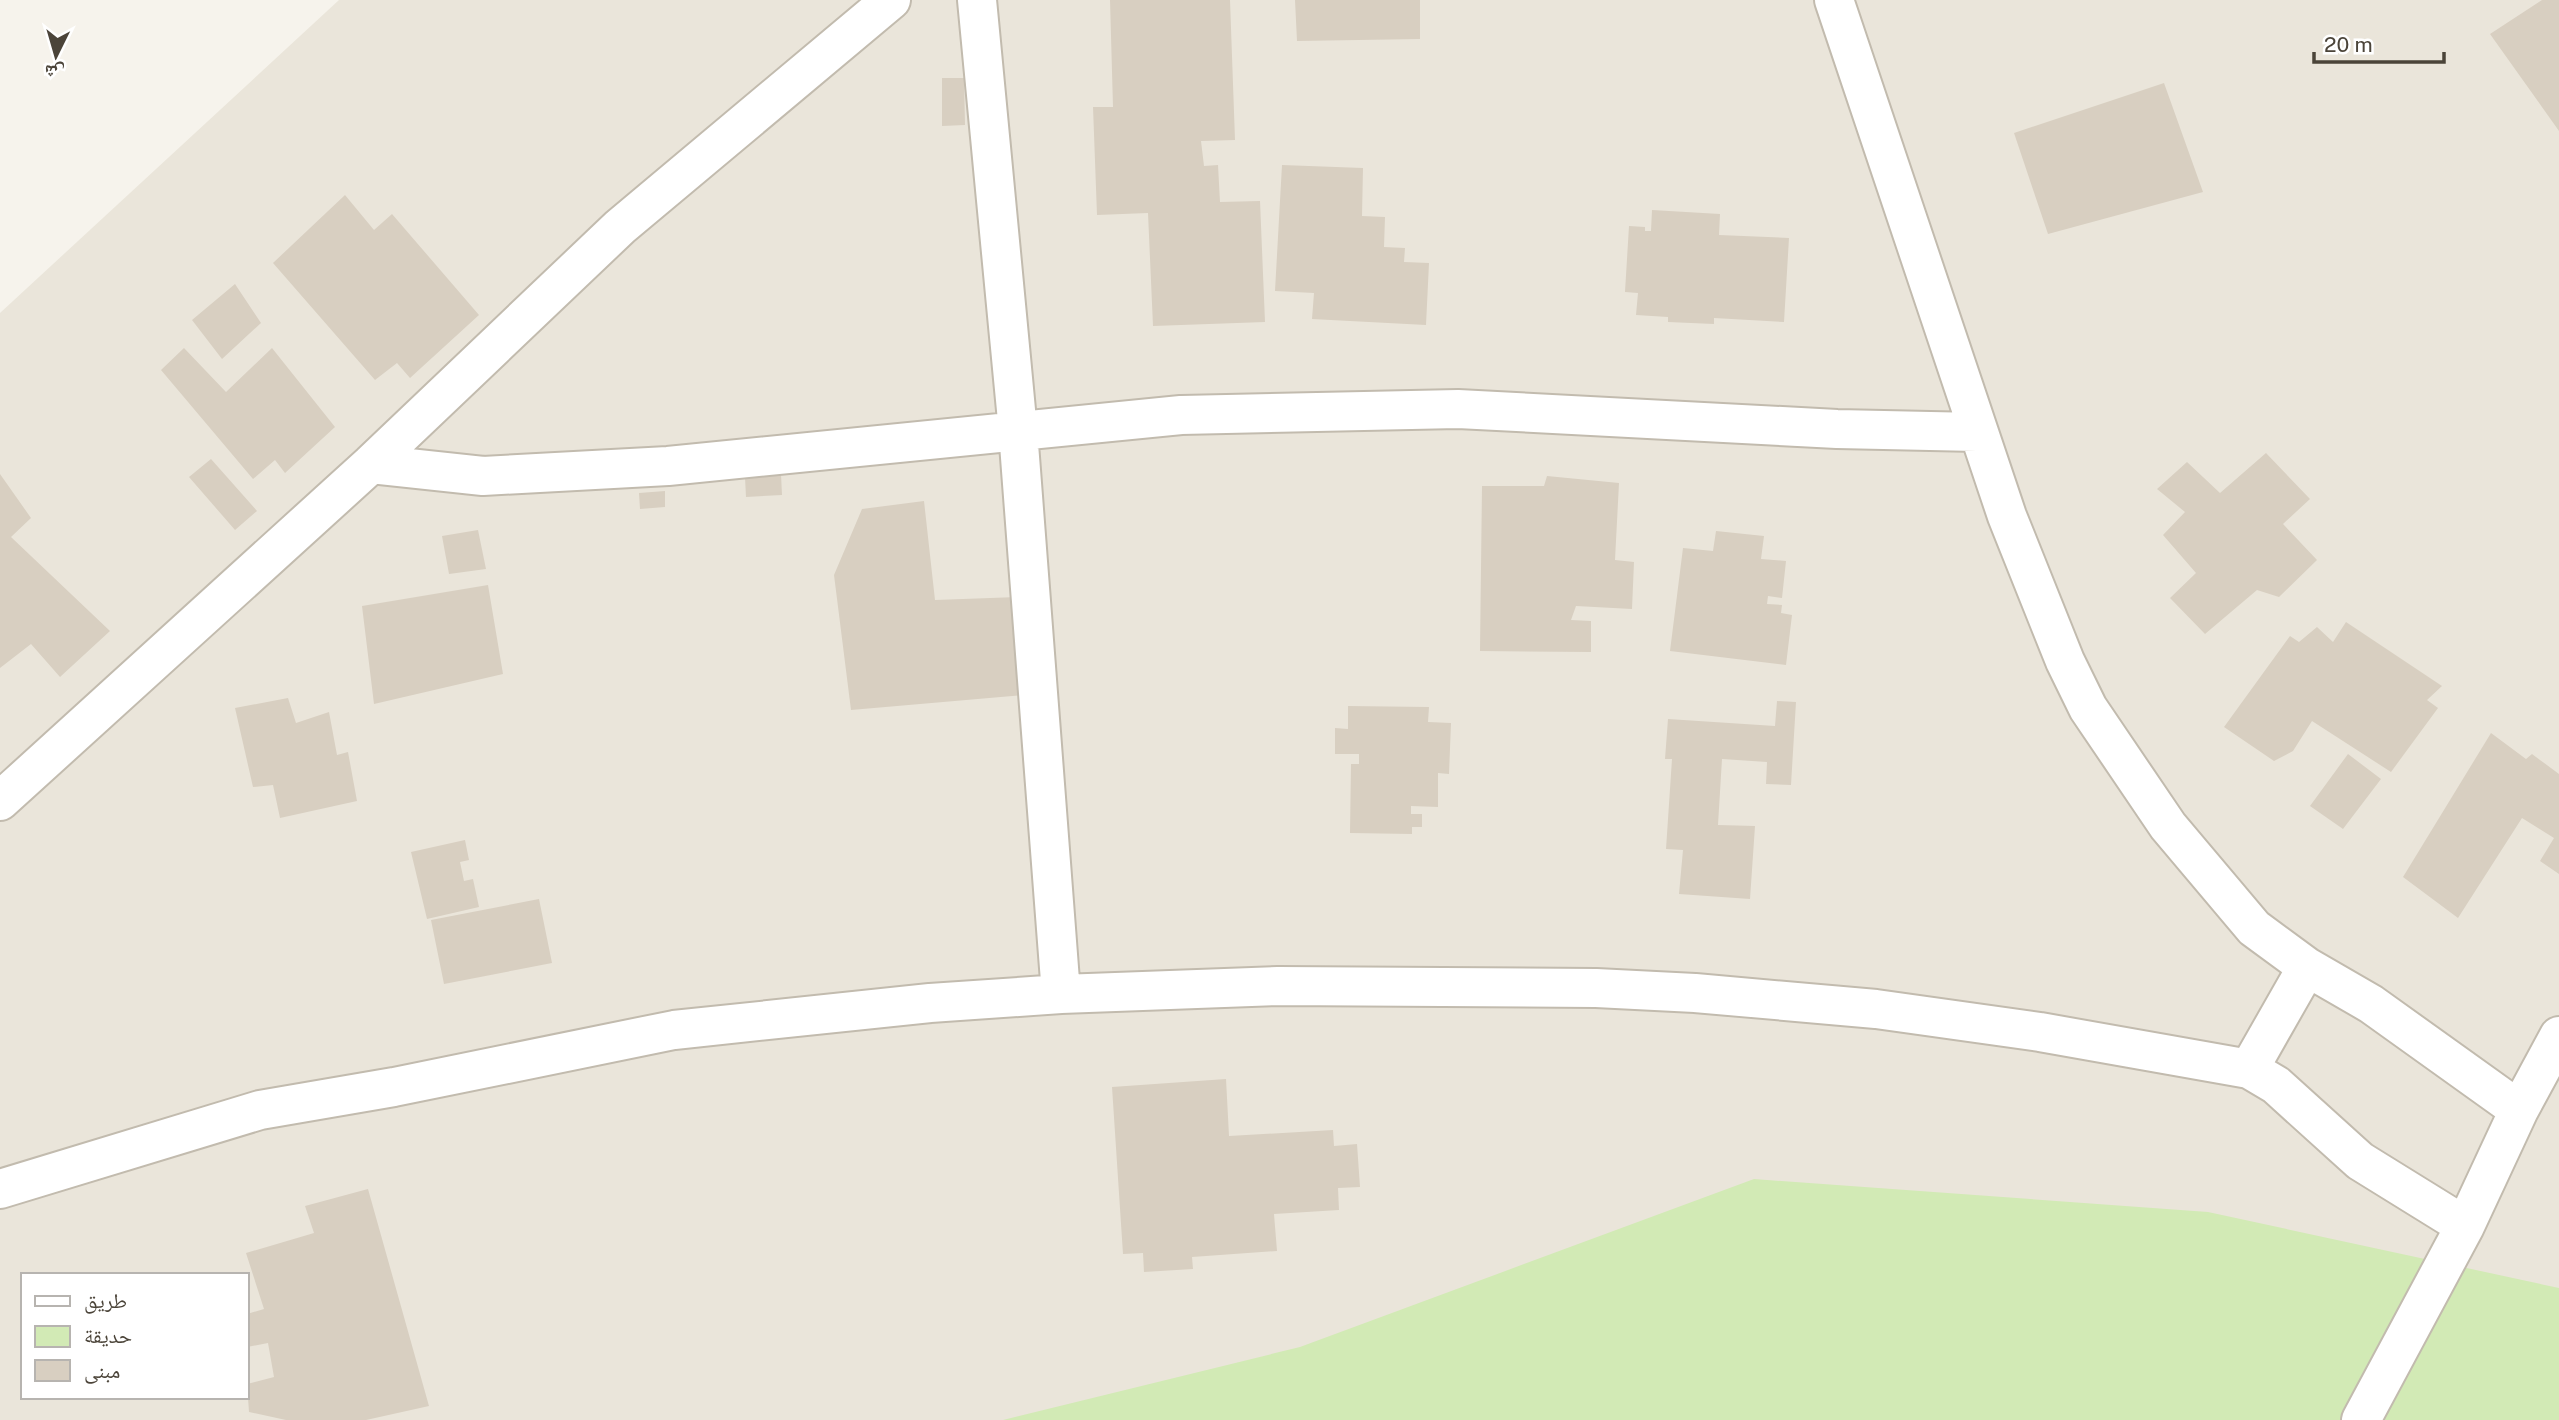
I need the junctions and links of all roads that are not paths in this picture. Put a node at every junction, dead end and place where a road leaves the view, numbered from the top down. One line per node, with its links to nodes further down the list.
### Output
1 (891, 0): 6 (street)
2 (977, 0): 4 (street)
3 (1834, 0): 5 (street)
4 (1018, 432): 5 (street); 6 (street); 9 (street)
5 (1977, 432): 8 (street)
6 (371, 464): 7 (street)
7 (0, 802)
8 (2307, 967): 11 (street); 12 (street)
9 (1061, 994): 11 (street); 13 (street)
10 (2559, 1036): 12 (street)
11 (2249, 1069): 14 (street)
12 (2519, 1110): 14 (street)
13 (0, 1189)
14 (2465, 1226): 15 (street)
15 (2361, 1420)

